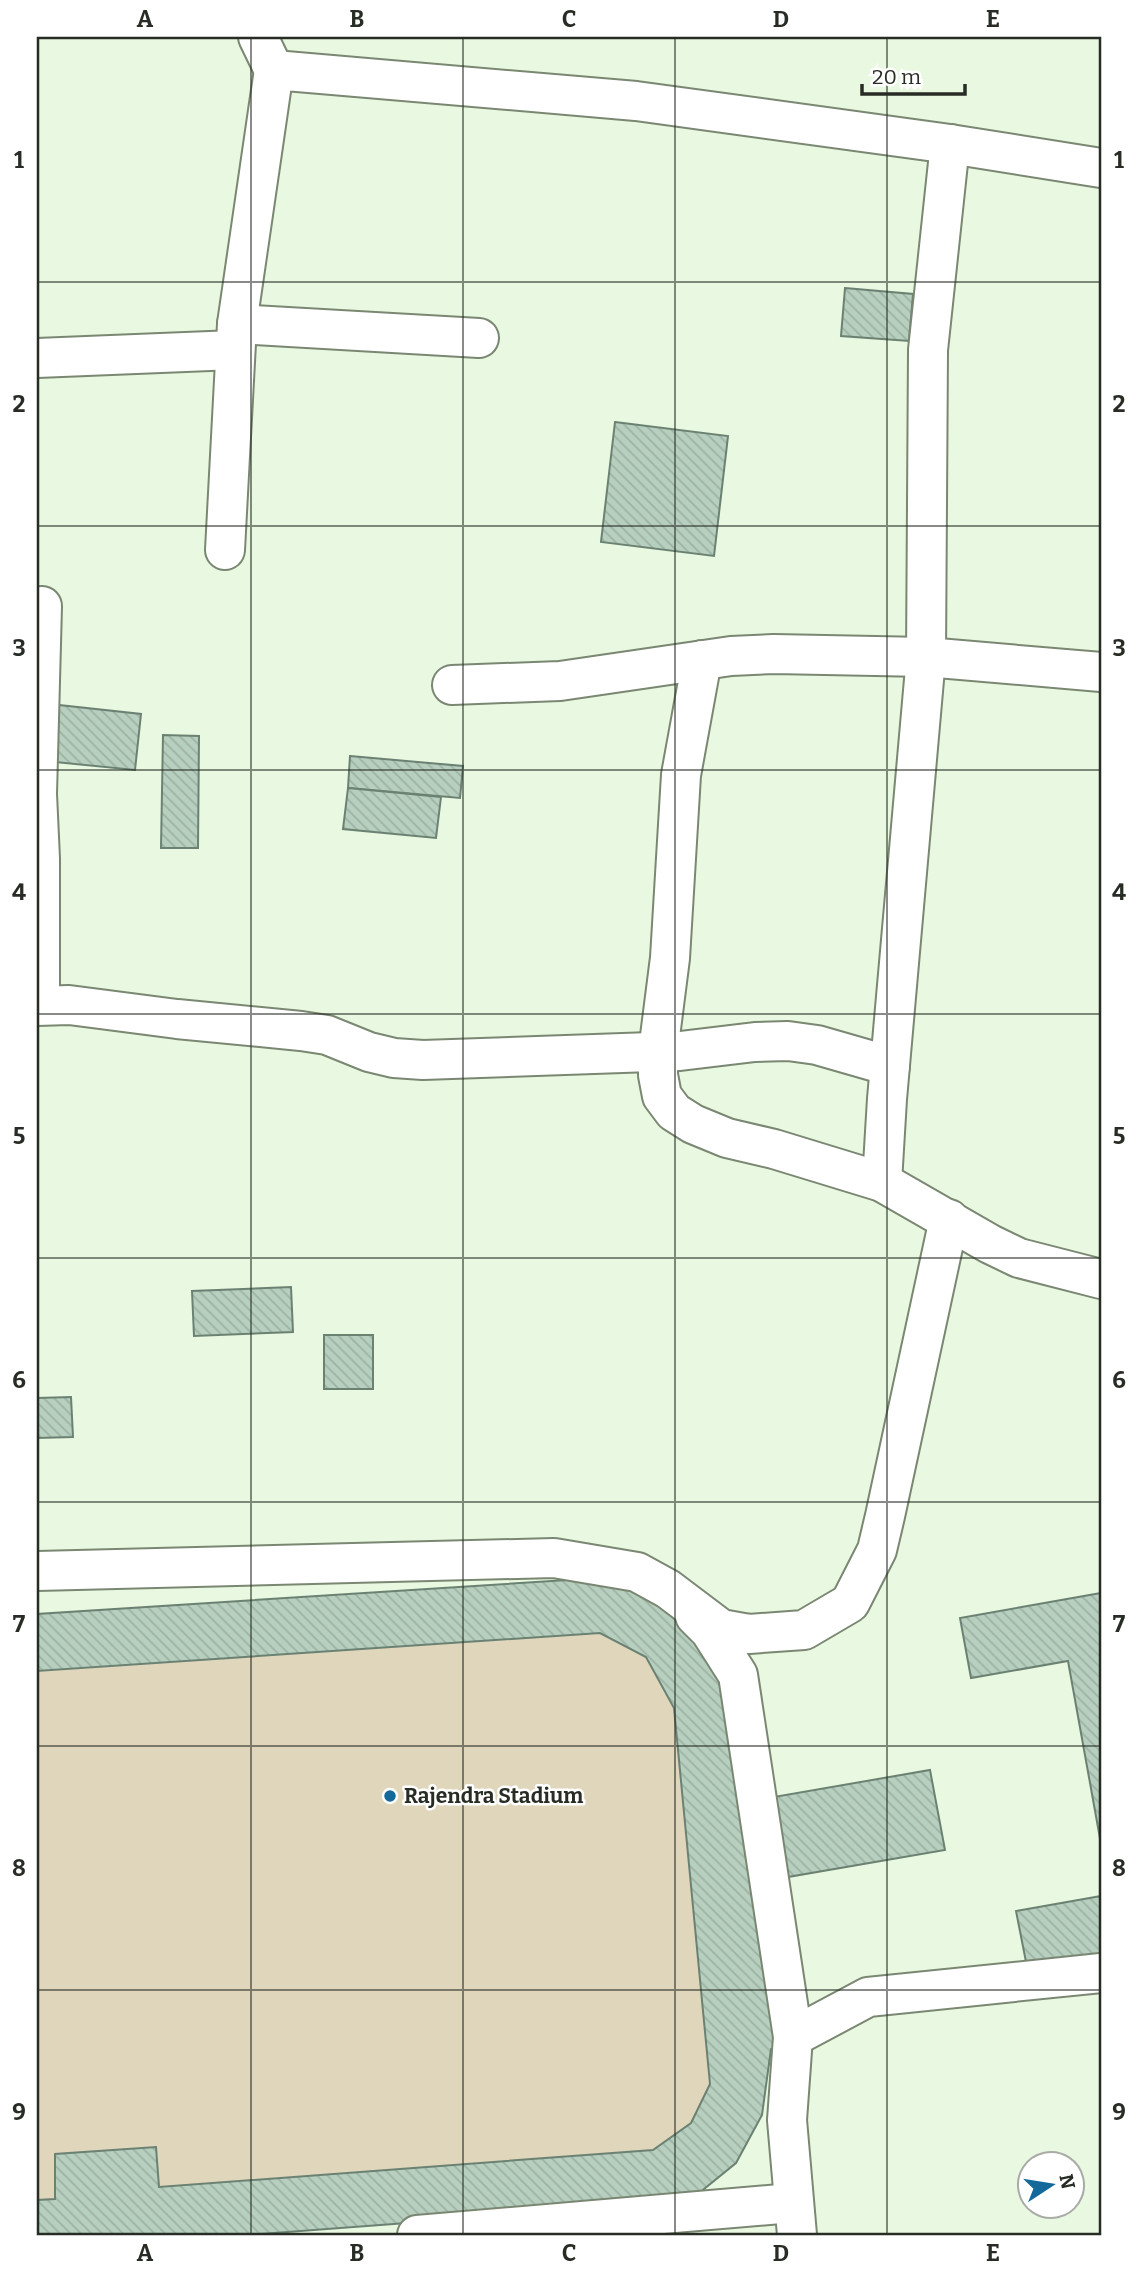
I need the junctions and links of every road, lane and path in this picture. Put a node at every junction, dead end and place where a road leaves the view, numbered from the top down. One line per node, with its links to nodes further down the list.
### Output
1 (266, 53): 2 (street); 4 (street)
2 (950, 144): 3 (street); 9 (street)
3 (1101, 168)
4 (236, 337): 5 (street); 6 (street); 7 (street)
5 (479, 338)
6 (37, 358)
7 (225, 550)
8 (42, 606): 13 (street)
9 (926, 657): 10 (street); 11 (street); 16 (street)
10 (702, 660): 12 (street); 15 (street)
11 (1101, 672)
12 (452, 685)
13 (37, 794): 14 (street)
14 (38, 1005): 15 (street)
15 (657, 1052): 16 (street); 17 (street)
16 (890, 1066): 17 (street)
17 (883, 1182): 18 (street)
18 (949, 1219): 19 (street); 21 (street)
19 (1101, 1279)
20 (37, 1571): 21 (street)
21 (668, 1589): 23 (street)
22 (1101, 1973): 23 (street)
23 (793, 2037): 24 (street)
24 (795, 2219): 25 (street)
25 (417, 2235)

